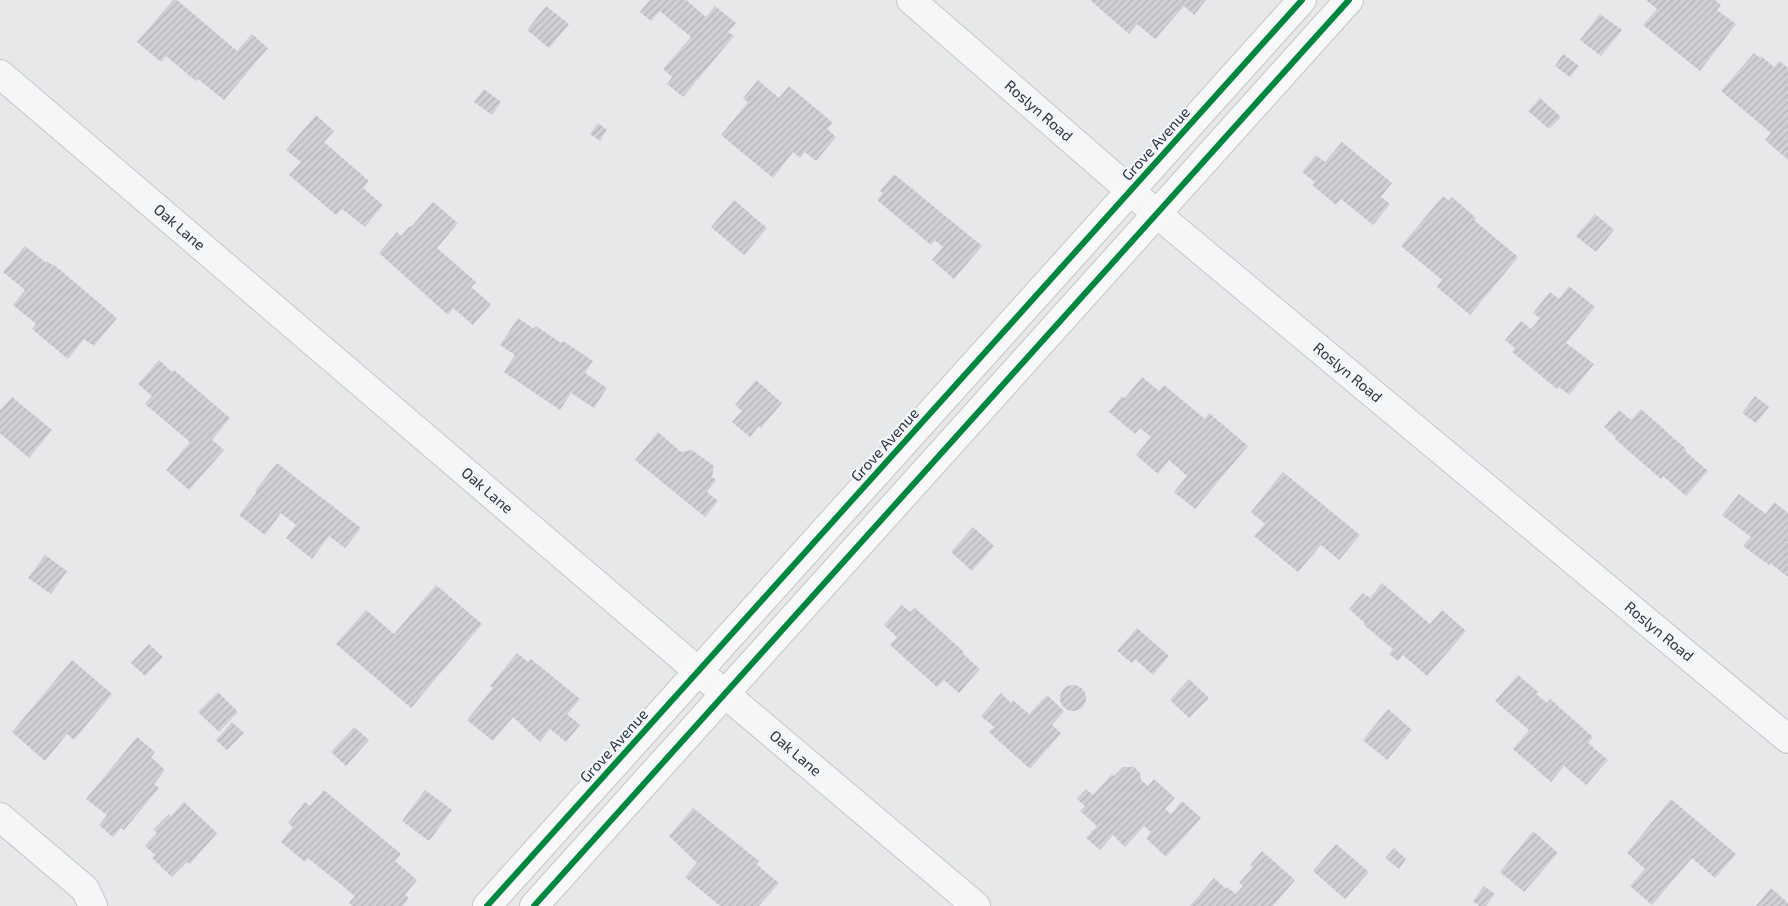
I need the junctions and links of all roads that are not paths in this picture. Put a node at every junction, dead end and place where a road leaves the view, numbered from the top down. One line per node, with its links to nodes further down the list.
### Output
1 (911, 0): 5 (street, Roslyn Road)
2 (1302, 0): 5 (street, Grove Avenue)
3 (1348, 0): 6 (street)
4 (0, 74): 7 (street, Oak Lane)
5 (1131, 191): 6 (street, Roslyn Road); 7 (street, Grove Avenue)
6 (1157, 214): 8 (street); 9 (street, Roslyn Road)
7 (698, 671): 8 (street, Oak Lane); 12 (street, Grove Avenue)
8 (726, 694): 13 (street); 14 (street, Oak Lane)
9 (1788, 738)
10 (0, 817): 11 (street)
11 (93, 906)
12 (487, 906)
13 (534, 906)
14 (976, 906)

